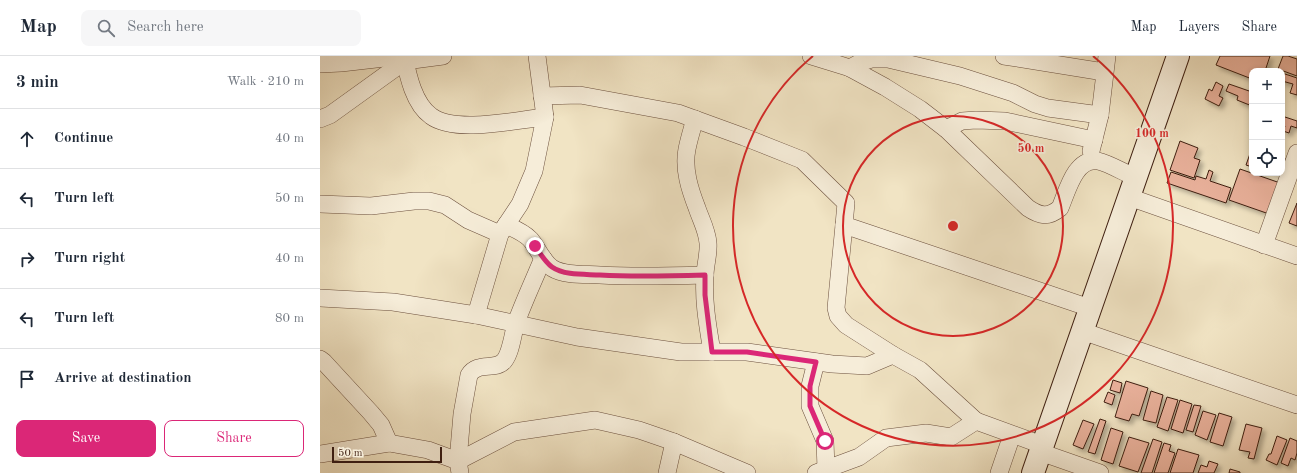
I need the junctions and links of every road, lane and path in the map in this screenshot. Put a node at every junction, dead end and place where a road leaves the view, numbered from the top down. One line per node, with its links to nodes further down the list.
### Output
1 (444, 56): 6 (street)
2 (536, 56): 11 (street)
3 (1004, 56): 9 (street)
4 (1178, 56): 20 (street)
5 (819, 57): 10 (street)
6 (404, 58): 8 (street); 13 (street); 15 (street)
7 (917, 60): 10 (street); 12 (street)
8 (320, 64)
9 (1106, 64): 12 (street)
10 (850, 68): 16 (street)
11 (542, 96): 13 (street); 14 (street)
12 (1100, 115): 17 (street)
13 (545, 117): 23 (street)
14 (695, 119): 22 (street); 27 (street)
15 (320, 120)
16 (946, 129): 17 (street); 19 (street)
17 (1094, 140): 19 (street)
18 (1297, 152): 24 (street)
19 (1089, 161): 20 (street)
20 (1132, 187): 24 (street); 29 (street)
21 (320, 204): 23 (street)
22 (844, 225): 29 (street); 34 (street)
23 (503, 229): 26 (street); 30 (street)
24 (1264, 244): 25 (street)
25 (1297, 256)
26 (543, 258): 27 (street); 31 (street)
27 (705, 275): 33 (street)
28 (320, 298): 30 (street)
29 (1090, 308): 32 (street)
30 (476, 315): 31 (street)
31 (516, 323): 33 (street); 44 (street)
32 (1082, 331): 37 (street); 42 (street)
33 (712, 352): 36 (street)
34 (893, 355): 36 (street); 38 (street)
35 (320, 359): 41 (street)
36 (816, 362): 45 (street)
37 (1297, 405)
38 (976, 421): 39 (street); 45 (street)
39 (1012, 435): 42 (street); 48 (street)
40 (674, 442): 44 (street); 46 (street); 47 (street)
41 (389, 443): 43 (street); 44 (street)
42 (1041, 449): 49 (street); 50 (street)
43 (320, 454)
44 (459, 467)
45 (838, 469)
46 (667, 473)
47 (748, 473)
48 (999, 473)
49 (1033, 473)
50 (1100, 473)

